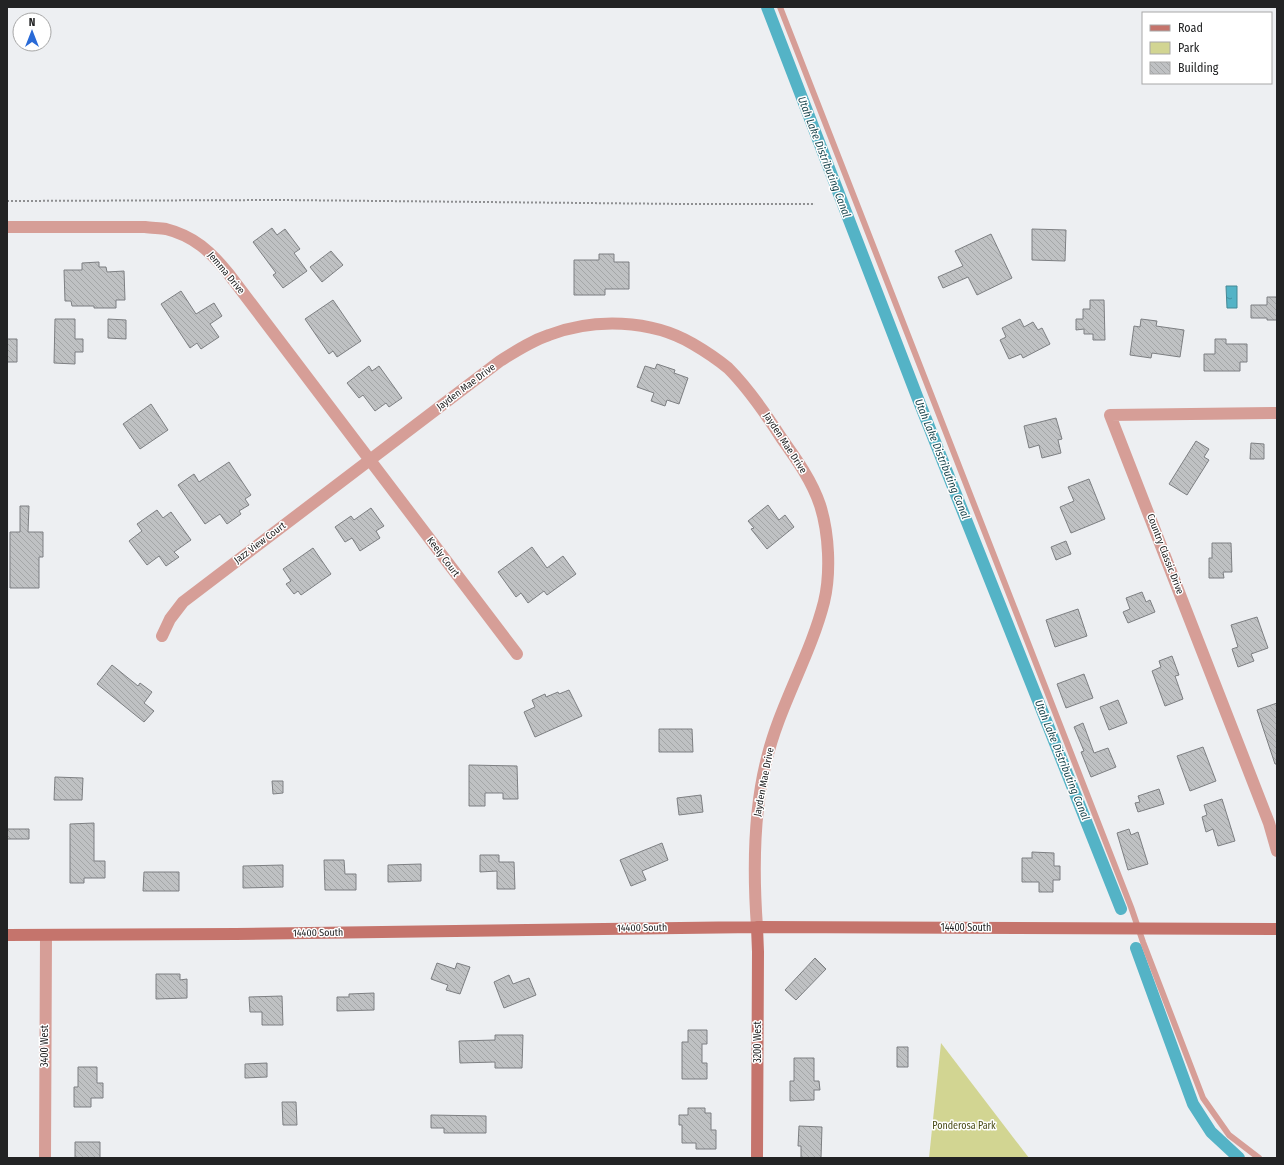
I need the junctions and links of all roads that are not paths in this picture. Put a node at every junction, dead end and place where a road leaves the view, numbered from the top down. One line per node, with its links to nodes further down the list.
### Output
1 (780, 7): 9 (lane)
2 (7, 227): 4 (street, Jemma Drive)
3 (1277, 413): 7 (street, Country Classic Drive)
4 (370, 460): 5 (street, Jazz View Court); 6 (street, Keely Court); 8 (street, Jayden Mae Drive)
5 (162, 636)
6 (517, 654)
7 (1277, 851)
8 (756, 926): 9 (street, 14400 South); 12 (street, 14400 South); 14 (street, 3200 West)
9 (1139, 929): 10 (street, 14400 South); 15 (lane)
10 (1277, 929)
11 (7, 935): 12 (street, 14400 South)
12 (46, 935): 13 (street, 3400 West)
13 (45, 1158)
14 (757, 1158)
15 (1259, 1158)

